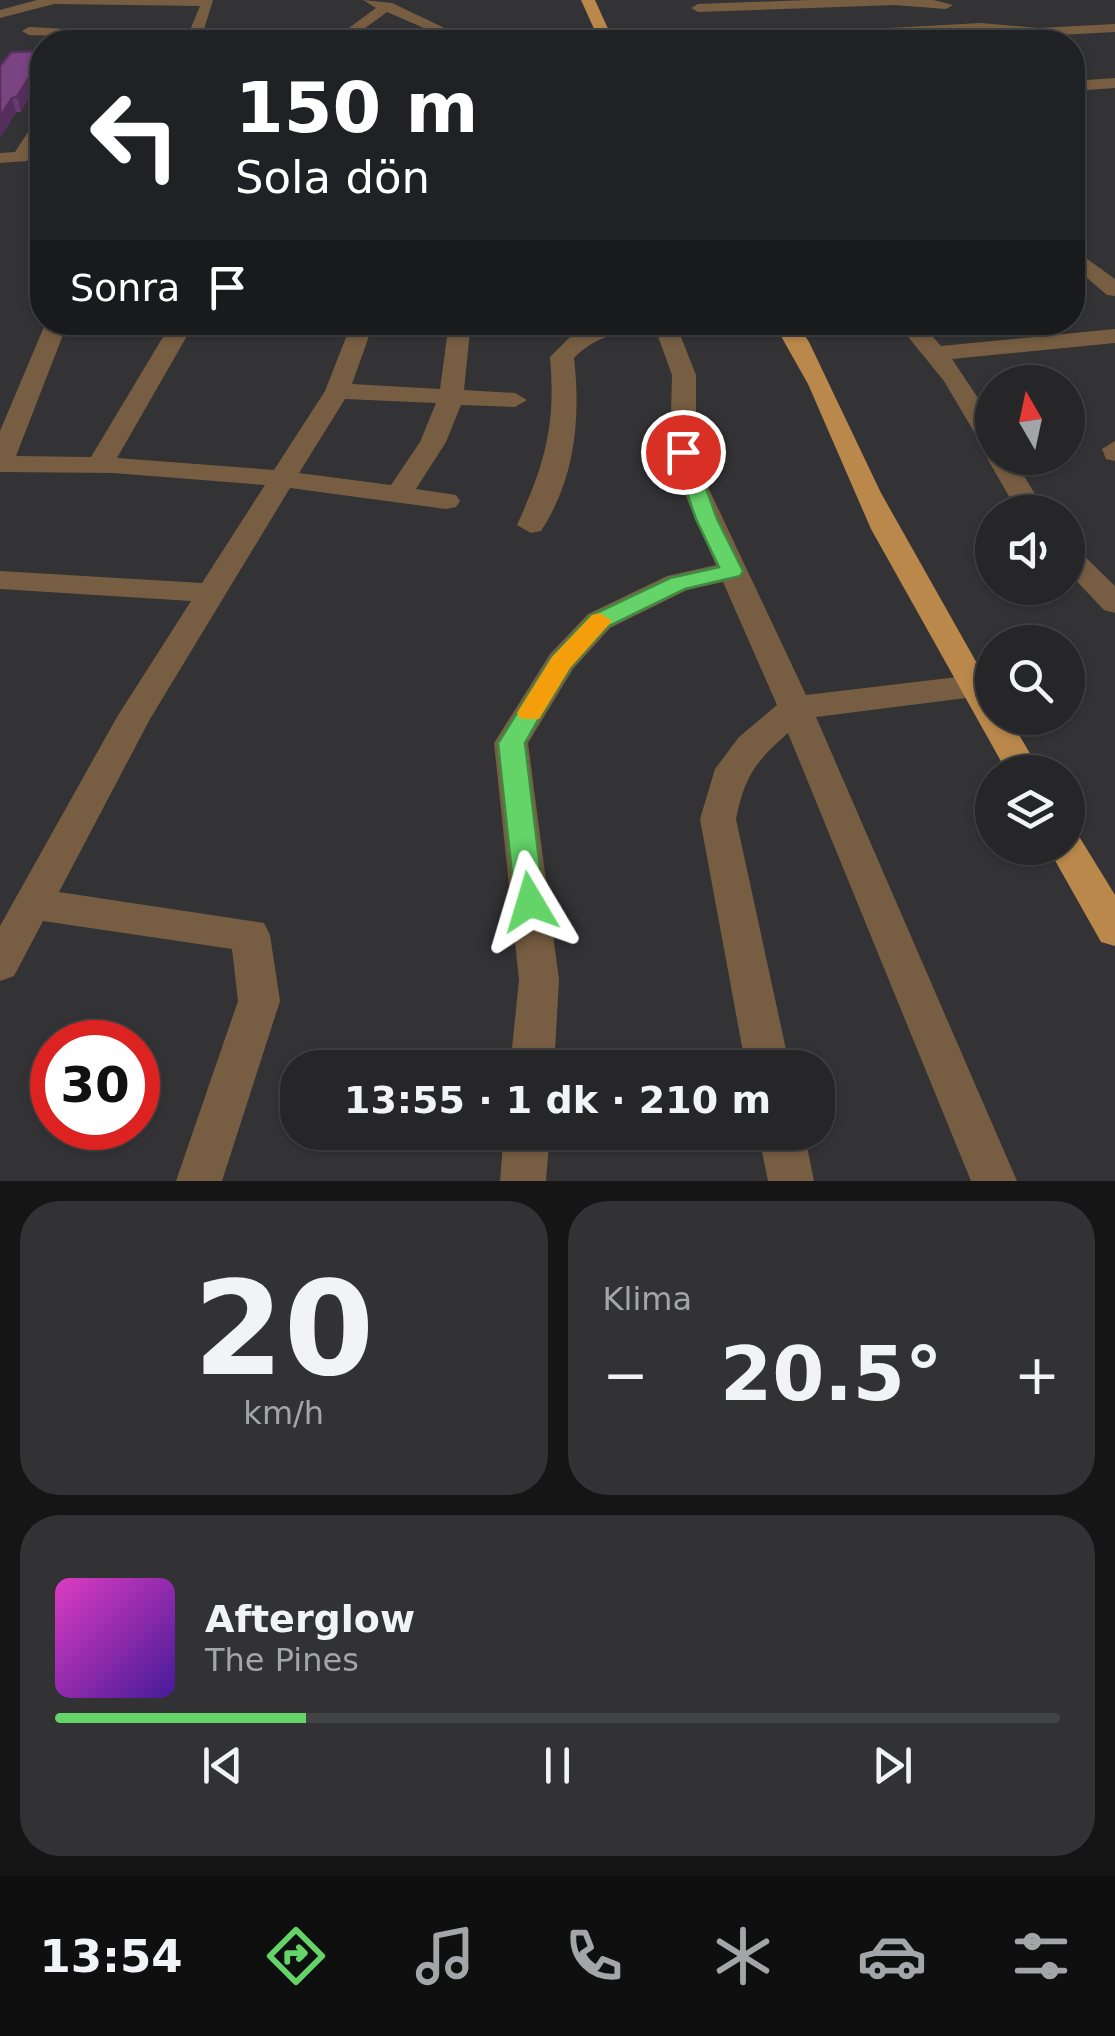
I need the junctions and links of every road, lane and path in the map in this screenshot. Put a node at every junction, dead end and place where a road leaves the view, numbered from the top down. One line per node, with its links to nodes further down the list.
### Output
1 (57, 0): 8 (street); 10 (street); 17 (street)
2 (370, 0): 7 (street)
3 (588, 0): 13 (main road)
4 (894, 0): 5 (street); 6 (street); 15 (street)
5 (694, 4): 14 (street)
6 (946, 5)
7 (387, 6): 11 (street); 12 (street)
8 (0, 14)
9 (1115, 28): 16 (street)
10 (197, 30)
11 (352, 30)
12 (443, 30)
13 (602, 30)
14 (716, 30)
15 (927, 30)
16 (1002, 30)
17 (29, 31): 18 (street)
18 (18, 45)
19 (1115, 84): 20 (street)
20 (1085, 85)
21 (30, 143): 22 (street)
22 (0, 158)
23 (1085, 268): 24 (street)
24 (1115, 290)
25 (51, 335): 36 (street)
26 (176, 335): 41 (street)
27 (358, 335): 35 (street)
28 (458, 335): 38 (street)
29 (584, 335): 46 (street)
30 (669, 335): 47 (street)
31 (793, 335): 52 (main road)
32 (920, 335): 34 (street)
33 (1115, 336): 34 (street)
34 (937, 352): 40 (street)
35 (336, 391): 38 (street); 43 (street)
36 (26, 392): 37 (street); 42 (street)
37 (0, 394)
38 (451, 398): 39 (street); 44 (street)
39 (514, 400)
40 (975, 408)
41 (101, 462): 42 (street); 43 (street)
42 (0, 463)
43 (284, 477): 44 (street); 50 (street)
44 (399, 494): 45 (street)
45 (446, 501)
46 (531, 525)
47 (732, 571): 53 (street); 59 (street)
48 (1085, 573): 51 (street)
49 (0, 580): 50 (street)
50 (210, 593): 56 (street)
51 (1115, 603)
52 (974, 686): 53 (street); 54 (main road)
53 (795, 708): 60 (street); 66 (street)
54 (1014, 755)
55 (1077, 865): 57 (main road)
56 (32, 904): 58 (street); 63 (street)
57 (1115, 930)
58 (0, 964)
59 (533, 1050)
60 (764, 1050)
61 (525, 1150): 64 (street)
62 (785, 1150): 65 (street)
63 (199, 1181)
64 (523, 1181)
65 (791, 1181)
66 (994, 1181)

